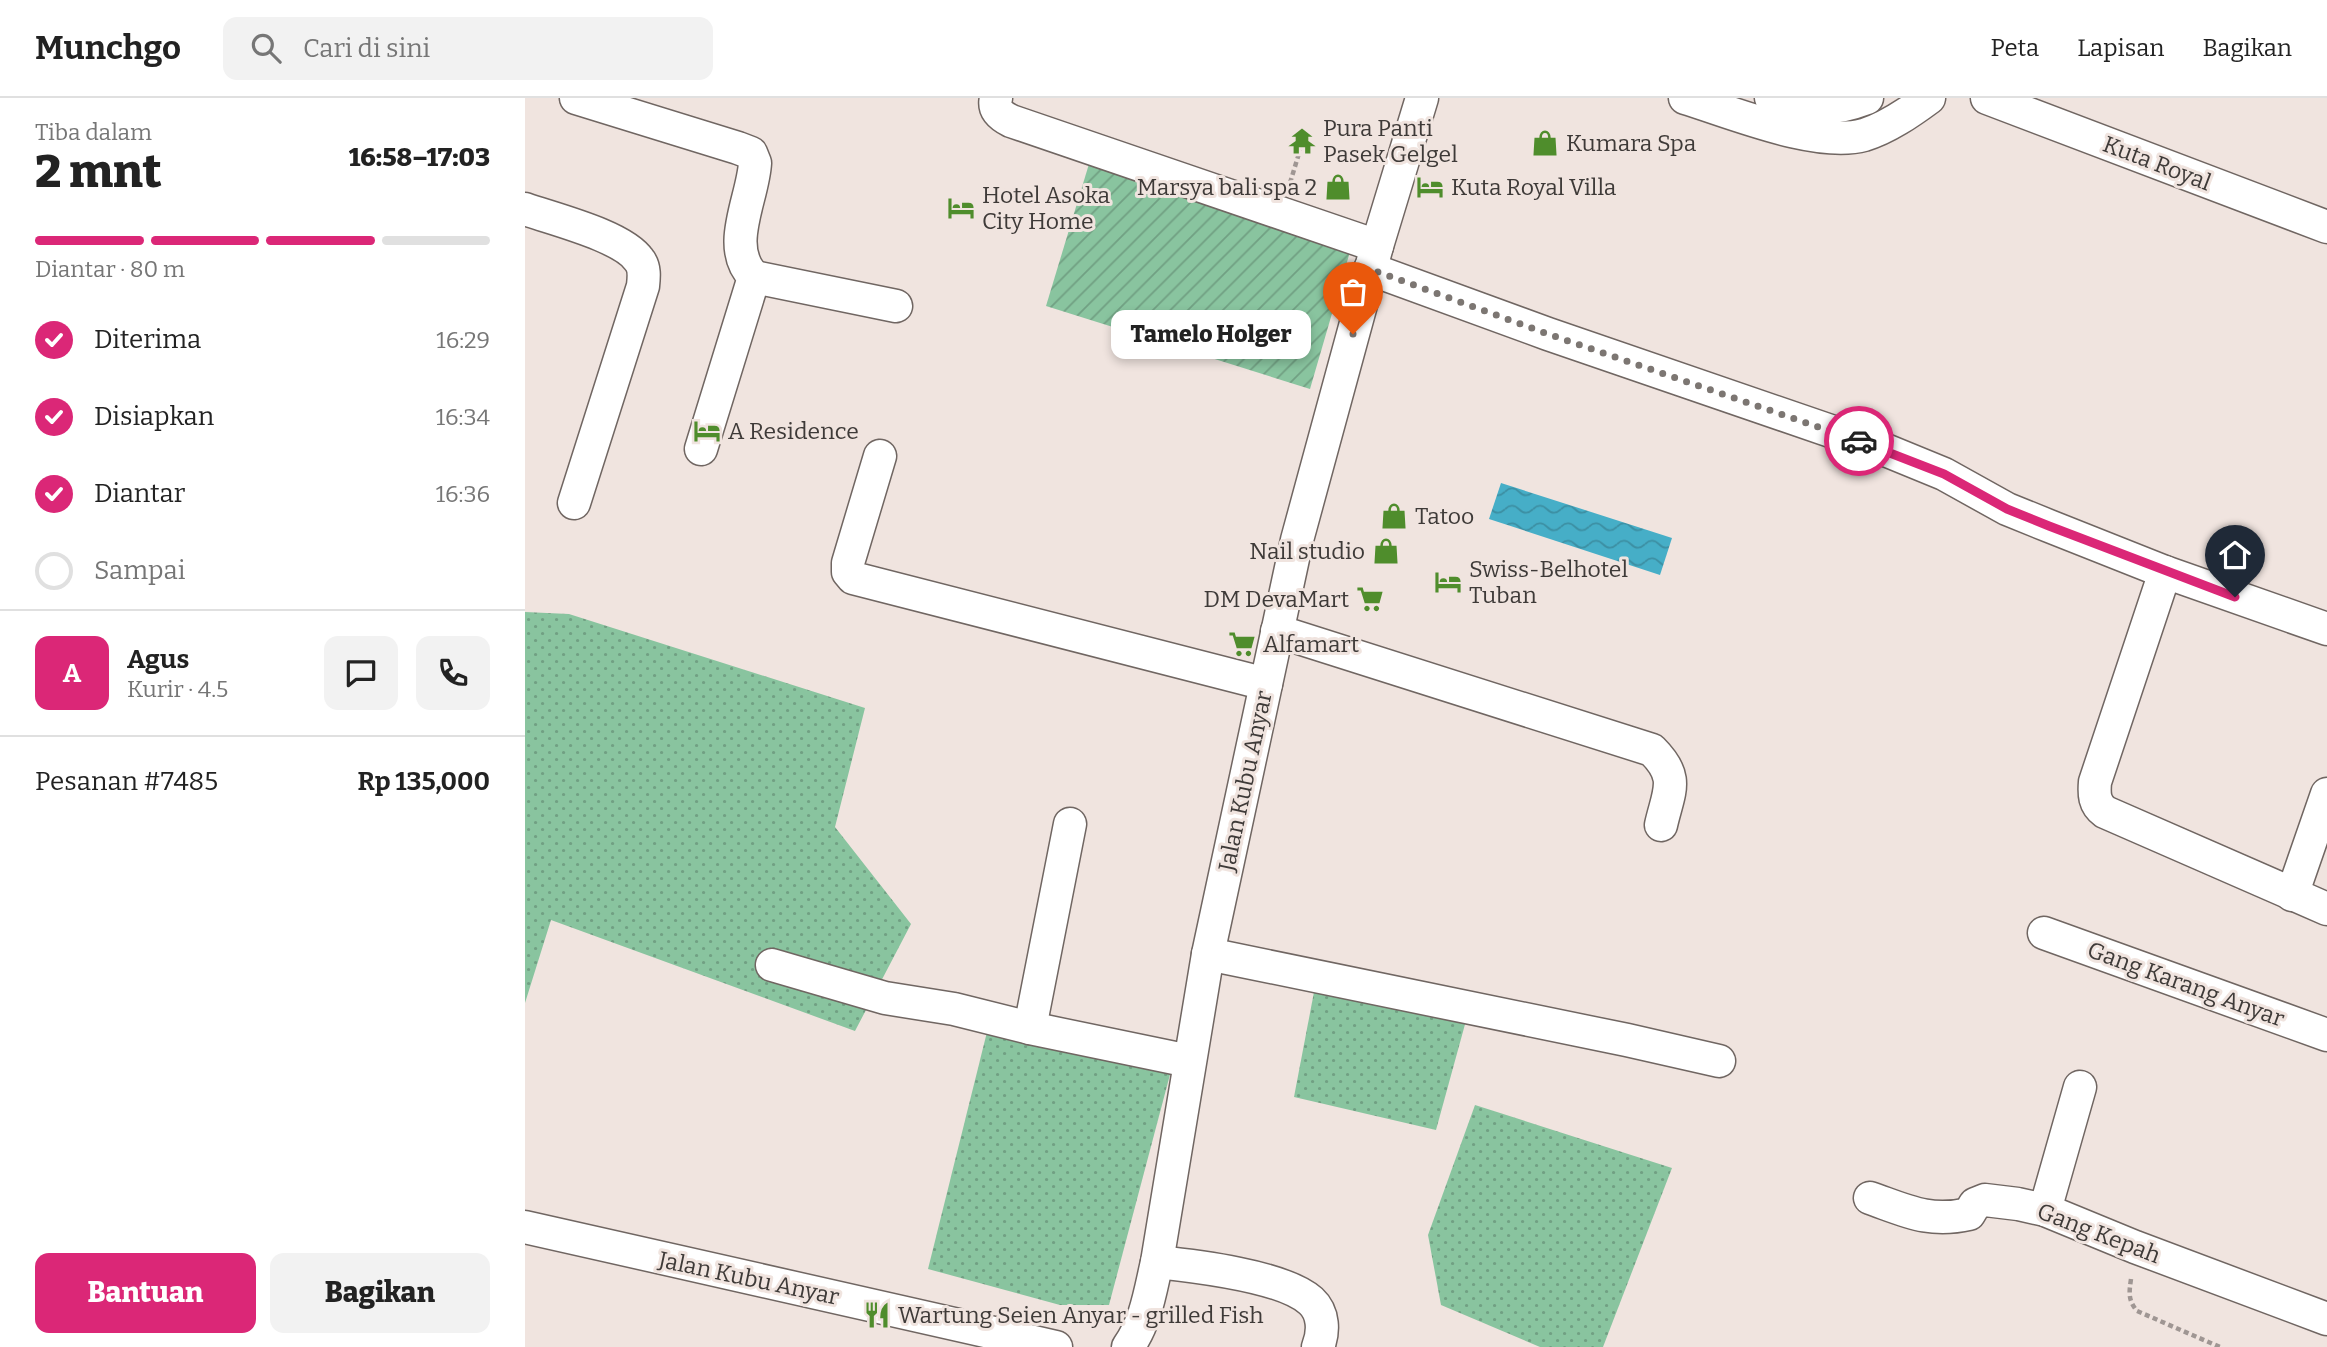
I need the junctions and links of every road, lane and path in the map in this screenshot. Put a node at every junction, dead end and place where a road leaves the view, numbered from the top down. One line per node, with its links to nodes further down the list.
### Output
1 (576, 98): 12 (street)
2 (1422, 98): 11 (street, Jalan Kubu Anyar)
3 (1685, 98): 6 (street)
4 (1771, 98): 5 (street)
5 (1867, 98)
6 (1929, 98)
7 (1987, 98): 10 (street, Kuta Royal)
8 (996, 104): 11 (street)
9 (525, 209): 16 (street)
10 (2327, 228)
11 (1374, 257): 17 (street); 19 (street, Jalan Kubu Anyar)
12 (754, 277): 13 (street); 14 (street)
13 (896, 306)
14 (701, 449)
15 (880, 456): 20 (street)
16 (574, 503)
17 (2165, 572): 18 (street); 24 (street)
18 (2327, 629)
19 (1277, 631): 20 (street, Jalan Kubu Anyar); 23 (street)
20 (1266, 684): 27 (street, Jalan Kubu Anyar)
21 (2327, 794): 24 (street)
22 (1070, 824): 29 (street)
23 (1661, 825)
24 (2292, 895): 25 (street)
25 (2327, 909)
26 (2044, 933): 30 (street, Gang Karang Anyar)
27 (1208, 954): 31 (street, Jalan Kubu Anyar); 32 (street)
28 (772, 964): 29 (street)
29 (1030, 1028): 31 (street)
30 (2327, 1035)
31 (1189, 1061): 38 (street, Jalan Kubu Anyar)
32 (1719, 1061)
33 (2080, 1087): 35 (street)
34 (1870, 1198): 35 (street, Gang Kepah)
35 (2045, 1210): 37 (street, Gang Kepah)
36 (525, 1227): 40 (street, Jalan Kubu Anyar)
37 (2135, 1247): 39 (street, Gang Kepah); 43 (path)
38 (1157, 1262): 41 (street, Jalan Kubu Anyar); 42 (street)
39 (2327, 1320)
40 (1056, 1347)
41 (1128, 1347)
42 (1318, 1347)
43 (2220, 1347)

